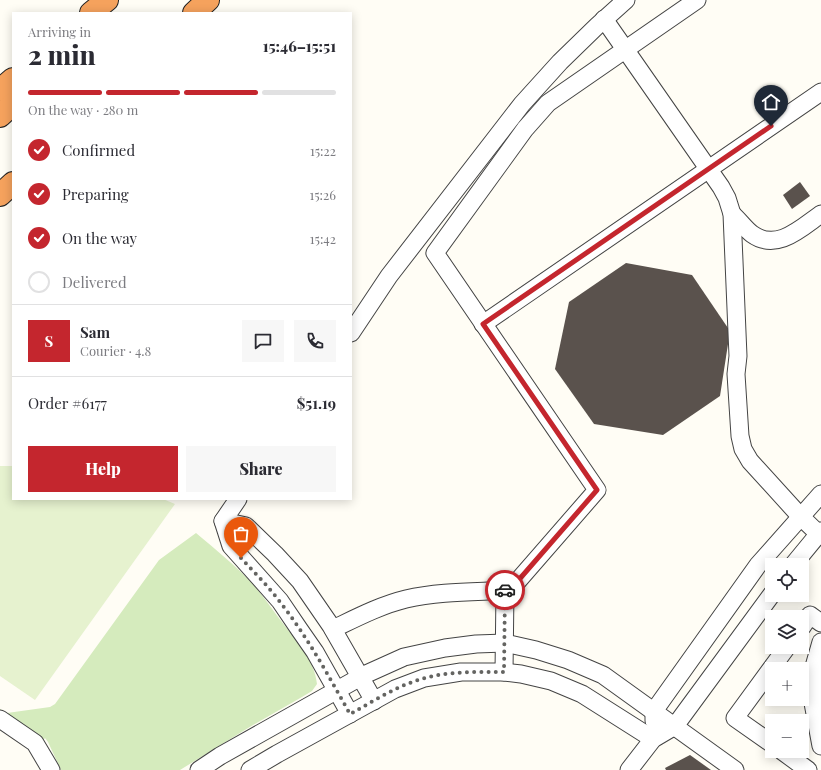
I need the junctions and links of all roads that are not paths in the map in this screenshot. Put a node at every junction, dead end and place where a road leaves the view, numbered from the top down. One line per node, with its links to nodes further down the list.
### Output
1 (106, 0): 6 (highway)
2 (124, 0): 7 (highway)
3 (208, 0): 8 (highway)
4 (626, 0): 9 (street)
5 (697, 0): 10 (street)
6 (92, 12)
7 (111, 12)
8 (195, 12)
9 (604, 19): 10 (street); 21 (street)
10 (625, 49): 16 (street); 22 (street)
11 (12, 80): 12 (highway)
12 (0, 90)
13 (821, 92): 16 (street)
14 (12, 105): 15 (highway)
15 (0, 116)
16 (709, 169): 19 (street); 23 (street)
17 (12, 184): 18 (highway)
18 (0, 195)
19 (732, 214): 20 (street); 27 (street)
20 (821, 214)
21 (423, 233): 22 (street); 24 (street)
22 (435, 253): 23 (street)
23 (483, 324): 31 (street)
24 (352, 332)
25 (821, 494): 27 (street)
26 (237, 500): 28 (street)
27 (800, 516): 29 (street); 43 (street)
28 (223, 521): 35 (street); 41 (street)
29 (820, 533): 30 (street)
30 (799, 558)
31 (505, 590): 35 (street); 37 (street)
32 (766, 602): 46 (street)
33 (809, 616): 34 (street)
34 (821, 623)
35 (333, 629): 40 (street)
36 (821, 642): 49 (street)
37 (505, 643): 39 (street); 40 (street); 43 (street)
38 (782, 654): 48 (street)
39 (504, 672): 42 (street); 47 (street)
40 (361, 677): 41 (street); 42 (street)
41 (336, 690): 44 (street); 52 (street)
42 (374, 701): 44 (street)
43 (654, 711): 46 (street); 47 (street)
44 (350, 714): 53 (street)
45 (0, 719): 51 (street)
46 (675, 726): 47 (street); 55 (street)
47 (653, 739): 54 (street)
48 (765, 739)
49 (821, 746)
50 (792, 758): 56 (street)
51 (51, 770)
52 (199, 770)
53 (250, 770)
54 (628, 770)
55 (735, 770)
56 (808, 770)

